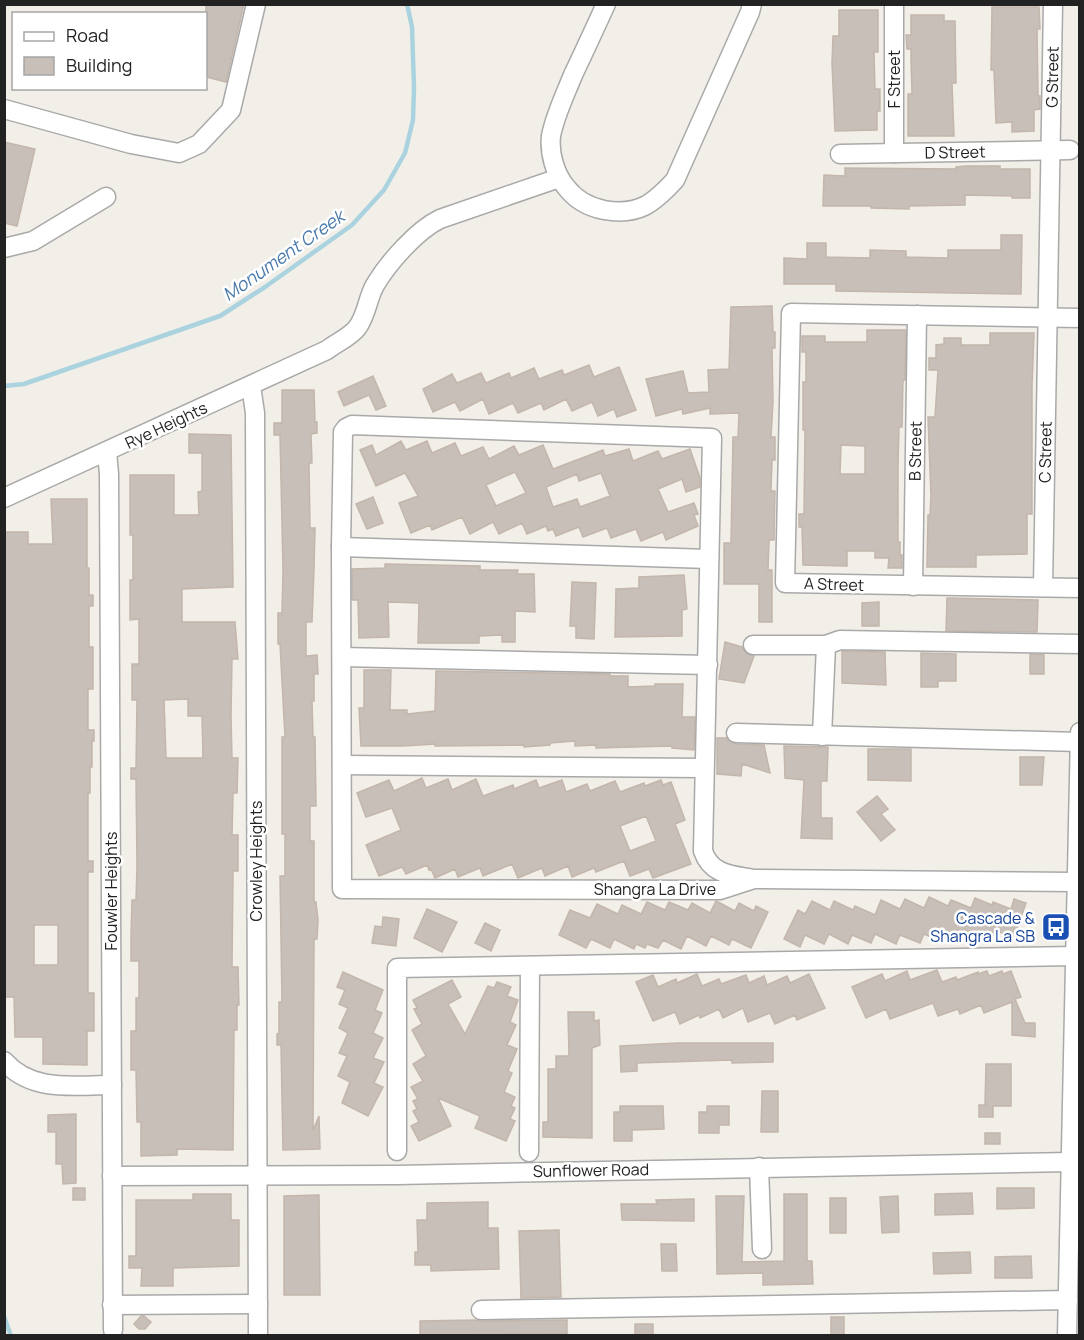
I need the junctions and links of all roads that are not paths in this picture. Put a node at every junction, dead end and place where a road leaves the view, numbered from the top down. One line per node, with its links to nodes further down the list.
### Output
1 (256, 4): 6 (street)
2 (606, 4): 11 (street)
3 (752, 4): 11 (street)
4 (894, 4): 9 (street, F Street)
5 (1053, 4): 7 (street, G Street)
6 (4, 109)
7 (1050, 150): 8 (street, D Street); 9 (street, D Street); 15 (street, G Street)
8 (1076, 150)
9 (894, 153): 10 (street, D Street)
10 (840, 154)
11 (558, 178): 17 (street, Rye Heights)
12 (106, 197): 13 (street)
13 (4, 248)
14 (917, 315): 15 (street); 22 (street, B Street); 22 (street, A Street)
15 (1048, 317): 16 (street); 23 (street, C Street)
16 (1080, 318)
17 (251, 386): 18 (street, Rye Heights); 47 (street, Crowley Heights)
18 (107, 452): 19 (street, Rye Heights); 42 (street, Fouwler Heights)
19 (4, 498)
20 (341, 548): 21 (street); 21 (street); 28 (street)
21 (710, 559): 29 (street)
22 (913, 586): 23 (street, A Street)
23 (1043, 587): 24 (street, A Street)
24 (1080, 588)
25 (1080, 644): 27 (street)
26 (753, 645): 27 (street)
27 (826, 645): 32 (street)
28 (342, 657): 29 (street); 34 (street)
29 (708, 665): 35 (street)
30 (1080, 732): 33 (street)
31 (736, 733): 32 (street)
32 (822, 736): 33 (street)
33 (1079, 742): 37 (street)
34 (342, 765): 35 (street); 36 (street, Shangra La Drive)
35 (704, 768): 36 (street)
36 (754, 879): 37 (street, Shangra La Drive)
37 (1075, 882): 38 (street)
38 (1074, 956): 39 (street); 40 (street)
39 (530, 966): 43 (street); 44 (street)
40 (1076, 996): 45 (street)
41 (4, 1061): 42 (street)
42 (112, 1085): 48 (street, Fouwler Heights)
43 (397, 1151)
44 (530, 1152)
45 (1070, 1162): 46 (street, Sunflower Road); 50 (street)
46 (759, 1167): 47 (street, Sunflower Road); 49 (street)
47 (257, 1175): 48 (street, Sunflower Road); 51 (street, Crowley Heights)
48 (112, 1176): 52 (street, Fouwler Heights)
49 (762, 1249)
50 (1072, 1294): 53 (street); 56 (street)
51 (258, 1304): 52 (street); 55 (street, Crowley Heights)
52 (112, 1305): 54 (street, Fouwler Heights)
53 (481, 1310)
54 (112, 1330)
55 (258, 1335)
56 (1067, 1335)

